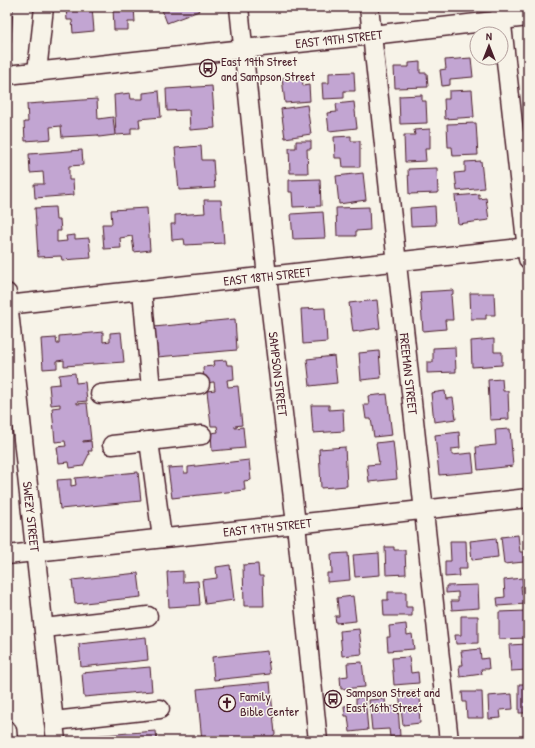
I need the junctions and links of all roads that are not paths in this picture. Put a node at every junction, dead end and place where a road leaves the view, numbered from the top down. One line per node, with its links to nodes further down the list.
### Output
1 (44, 7): 8 (street)
2 (238, 7): 7 (street, SAMPSON STREET)
3 (369, 7): 6 (street, FREEMAN STREET)
4 (500, 13): 5 (street, EAST 19TH STREET); 6 (street, EAST 19TH STREET); 10 (street)
5 (528, 17)
6 (372, 35): 7 (street, EAST 19TH STREET); 11 (street, FREEMAN STREET)
7 (243, 49): 8 (street, EAST 19TH STREET); 12 (street, SAMPSON STREET)
8 (37, 72): 9 (street, EAST 19TH STREET)
9 (7, 75)
10 (528, 251): 11 (street, EAST 18TH STREET)
11 (397, 262): 12 (street, EAST 18TH STREET); 22 (street, FREEMAN STREET)
12 (267, 277): 13 (street, EAST 18TH STREET); 23 (street, SAMPSON STREET)
13 (142, 290): 14 (street, EAST 18TH STREET); 16 (street)
14 (7, 301): 25 (street, SWEZY STREET)
15 (200, 384): 16 (street)
16 (151, 389): 17 (street)
17 (100, 394)
18 (202, 434): 19 (street)
19 (150, 441): 20 (street); 24 (street)
20 (112, 445)
21 (528, 498): 22 (street, EAST 17TH STREET)
22 (423, 510): 23 (street, EAST 17TH STREET); 35 (street, FREEMAN STREET)
23 (296, 524): 24 (street, EAST 17TH STREET); 34 (street, SAMPSON STREET)
24 (162, 538): 25 (street, EAST 17TH STREET)
25 (35, 552): 26 (street, EAST 17TH STREET); 28 (street, SWEZY STREET)
26 (7, 555)
27 (148, 616): 28 (street)
28 (44, 628): 30 (street, SWEZY STREET)
29 (160, 709): 30 (street)
30 (54, 721): 33 (street, SWEZY STREET)
31 (7, 730): 32 (street)
32 (8, 741)
33 (56, 741)
34 (318, 741)
35 (448, 741)

